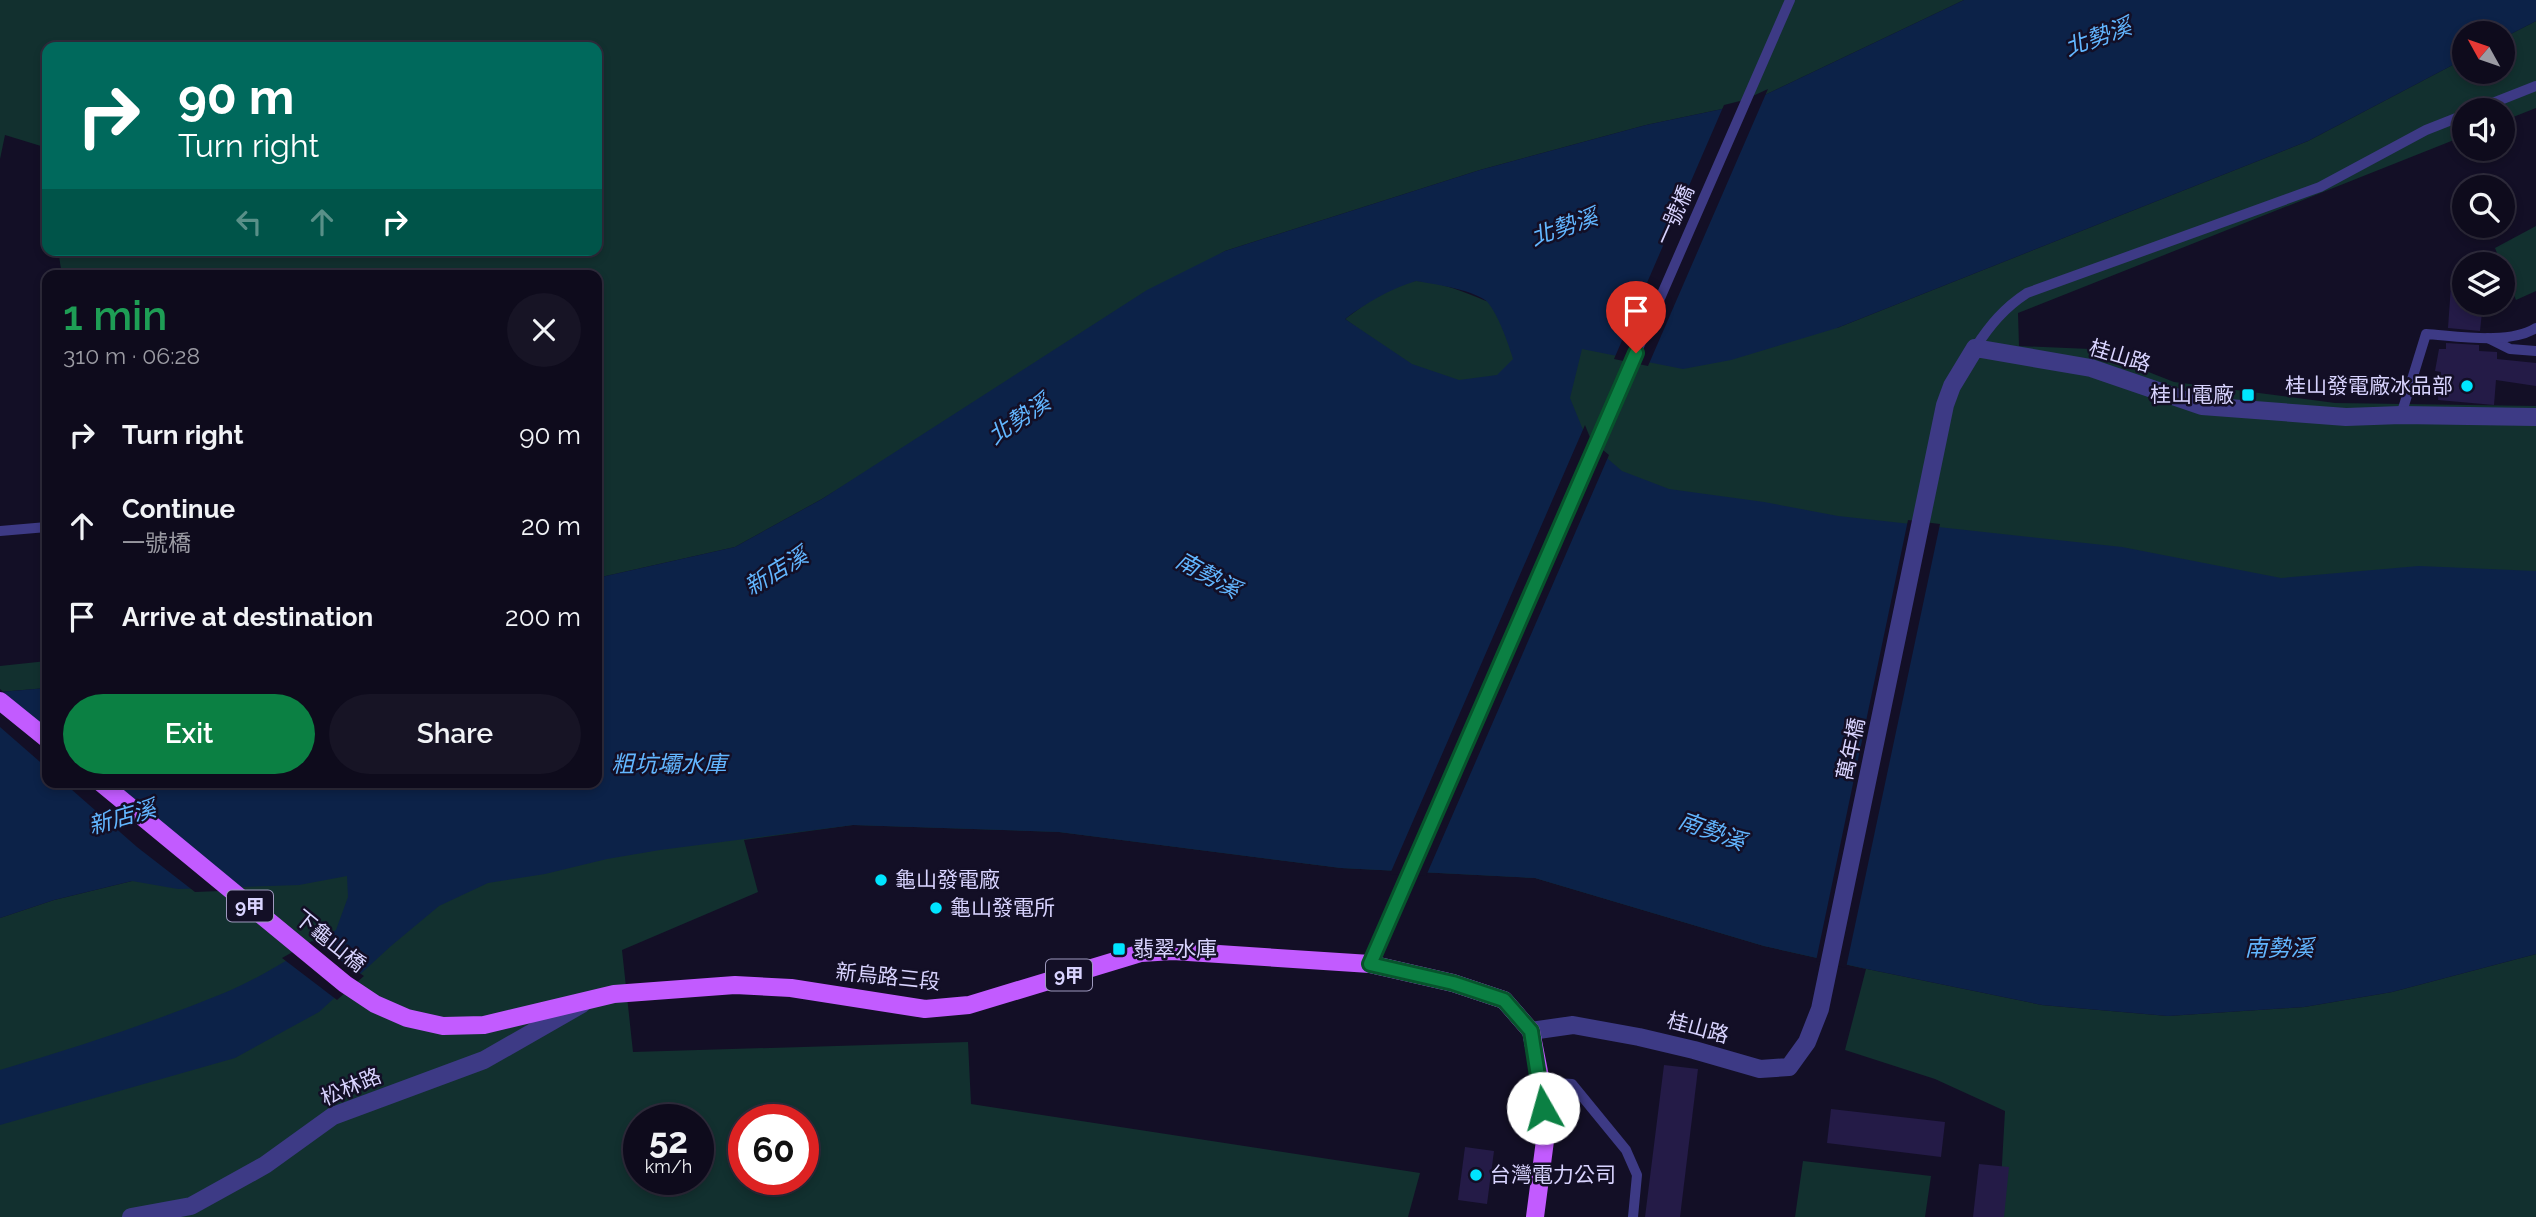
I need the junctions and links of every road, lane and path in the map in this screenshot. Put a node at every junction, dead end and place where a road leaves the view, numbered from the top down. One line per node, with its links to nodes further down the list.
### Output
1 (1790, 0): 16 (lane, 一號橋)
2 (2536, 86): 3 (lane)
3 (2506, 98)
4 (2452, 120): 7 (lane)
5 (2536, 328): 6 (lane)
6 (2488, 337): 8 (lane); 9 (lane)
7 (1975, 348): 9 (street, 桂山路); 18 (street, 萬年橋)
8 (2536, 351)
9 (2401, 415): 10 (street, 桂山路)
10 (2536, 417)
11 (42, 527): 12 (lane)
12 (0, 531)
13 (0, 701): 14 (main road)
14 (42, 735)
15 (107, 788): 19 (main road, 下龜山橋 / 9甲)
16 (1370, 964): 17 (main road, 新烏路三段 / 9甲); 20 (main road, 新烏路三段 / 9甲)
17 (592, 998): 19 (main road, 新烏路三段 / 9甲); 22 (street, 松林路)
18 (1821, 1009): 20 (street, 桂山路)
19 (407, 1018)
20 (1531, 1031): 21 (main road, 新烏路三段 / 9甲)
21 (1541, 1082): 23 (main road, 新烏路三段 / 9甲); 24 (lane)
22 (131, 1217)
23 (1535, 1217)
24 (1633, 1217)

